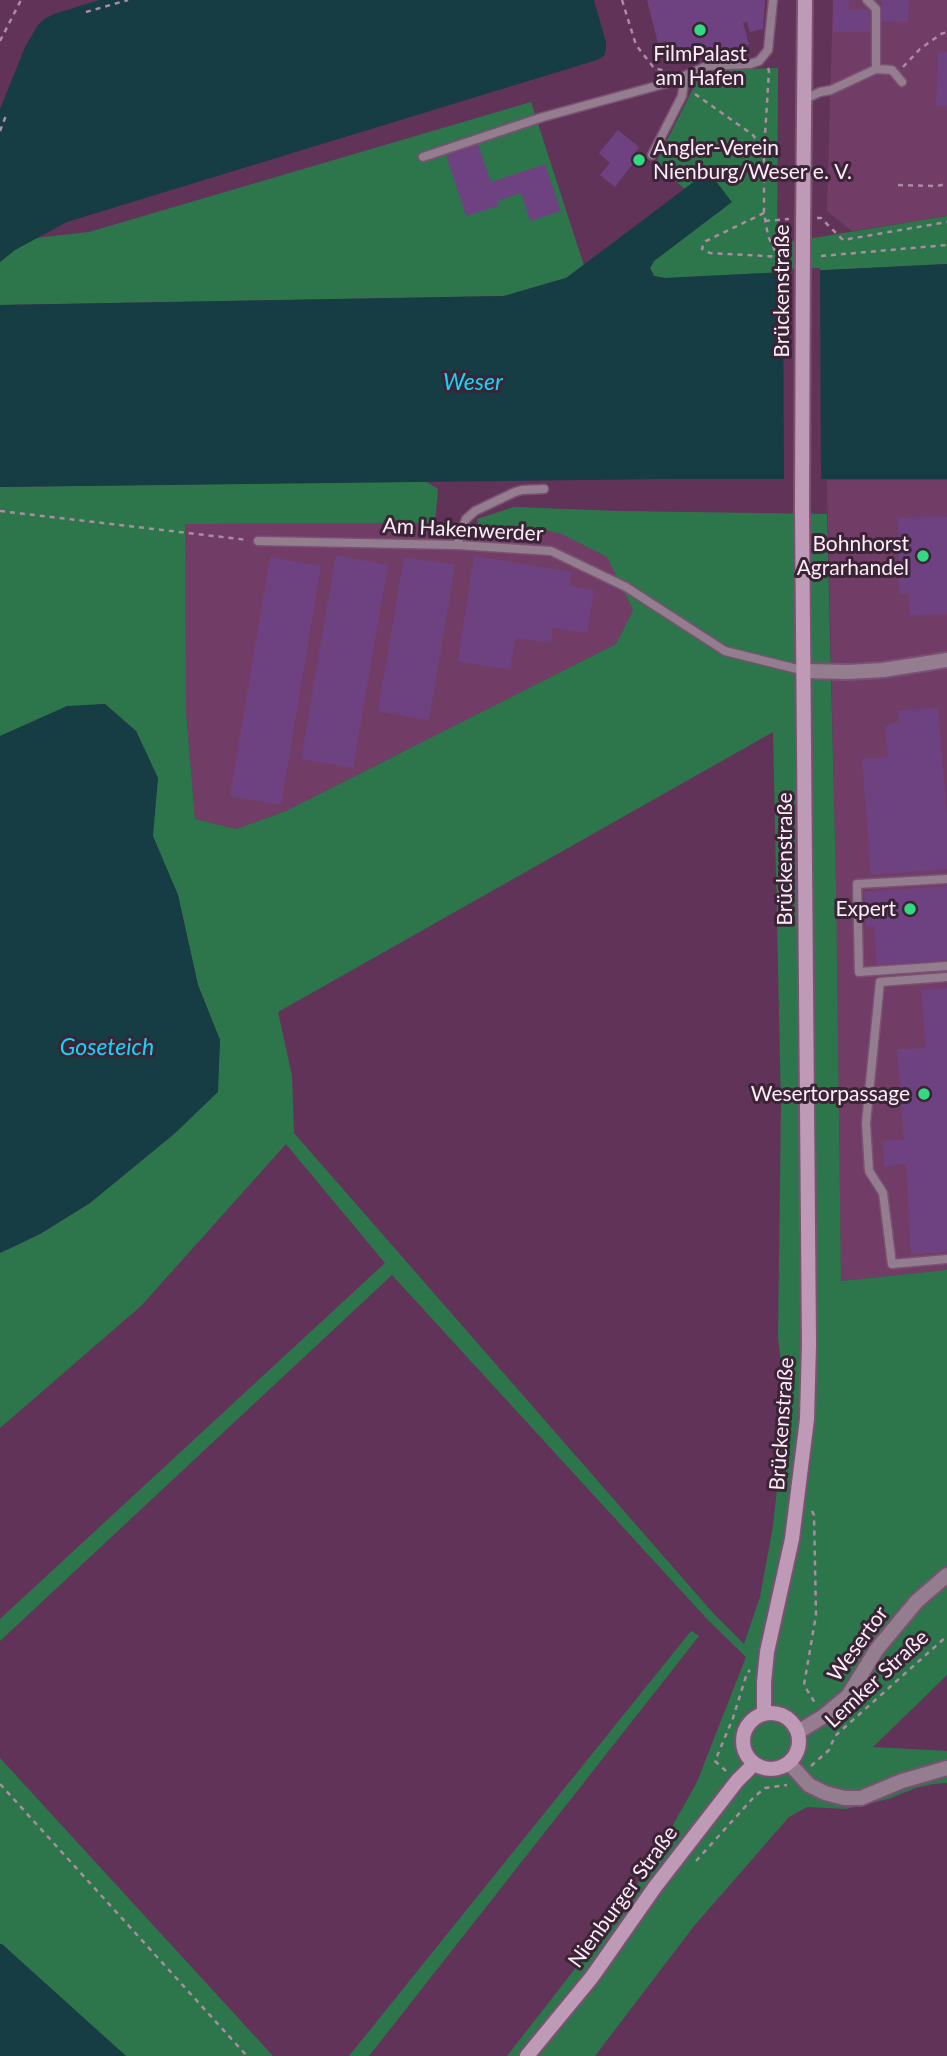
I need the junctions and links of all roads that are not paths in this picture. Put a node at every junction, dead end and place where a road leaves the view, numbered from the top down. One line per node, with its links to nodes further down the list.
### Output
1 (773, 0): 5 (lane)
2 (805, 0): 7 (street, Brückenstraße)
3 (867, 0): 4 (lane)
4 (876, 69): 6 (lane); 7 (lane)
5 (685, 76): 8 (lane); 9 (lane)
6 (899, 79)
7 (805, 99): 14 (street, Brückenstraße, bridge)
8 (652, 155)
9 (423, 157)
10 (544, 489): 12 (lane)
11 (258, 541): 12 (lane, Am Hakenwerder)
12 (457, 545): 14 (lane, Am Hakenwerder)
13 (947, 660): 14 (street)
14 (805, 671): 20 (street, Brückenstraße)
15 (947, 879): 16 (lane)
16 (947, 966)
17 (947, 977): 18 (lane)
18 (947, 1259)
19 (947, 1575): 21 (street, Wesertor)
20 (764, 1713): 21 (street); 23 (street)
21 (798, 1732): 22 (street)
22 (789, 1763): 23 (street); 24 (street)
23 (754, 1764): 25 (street, Nienburger Straße)
24 (947, 1768)
25 (527, 2056)

